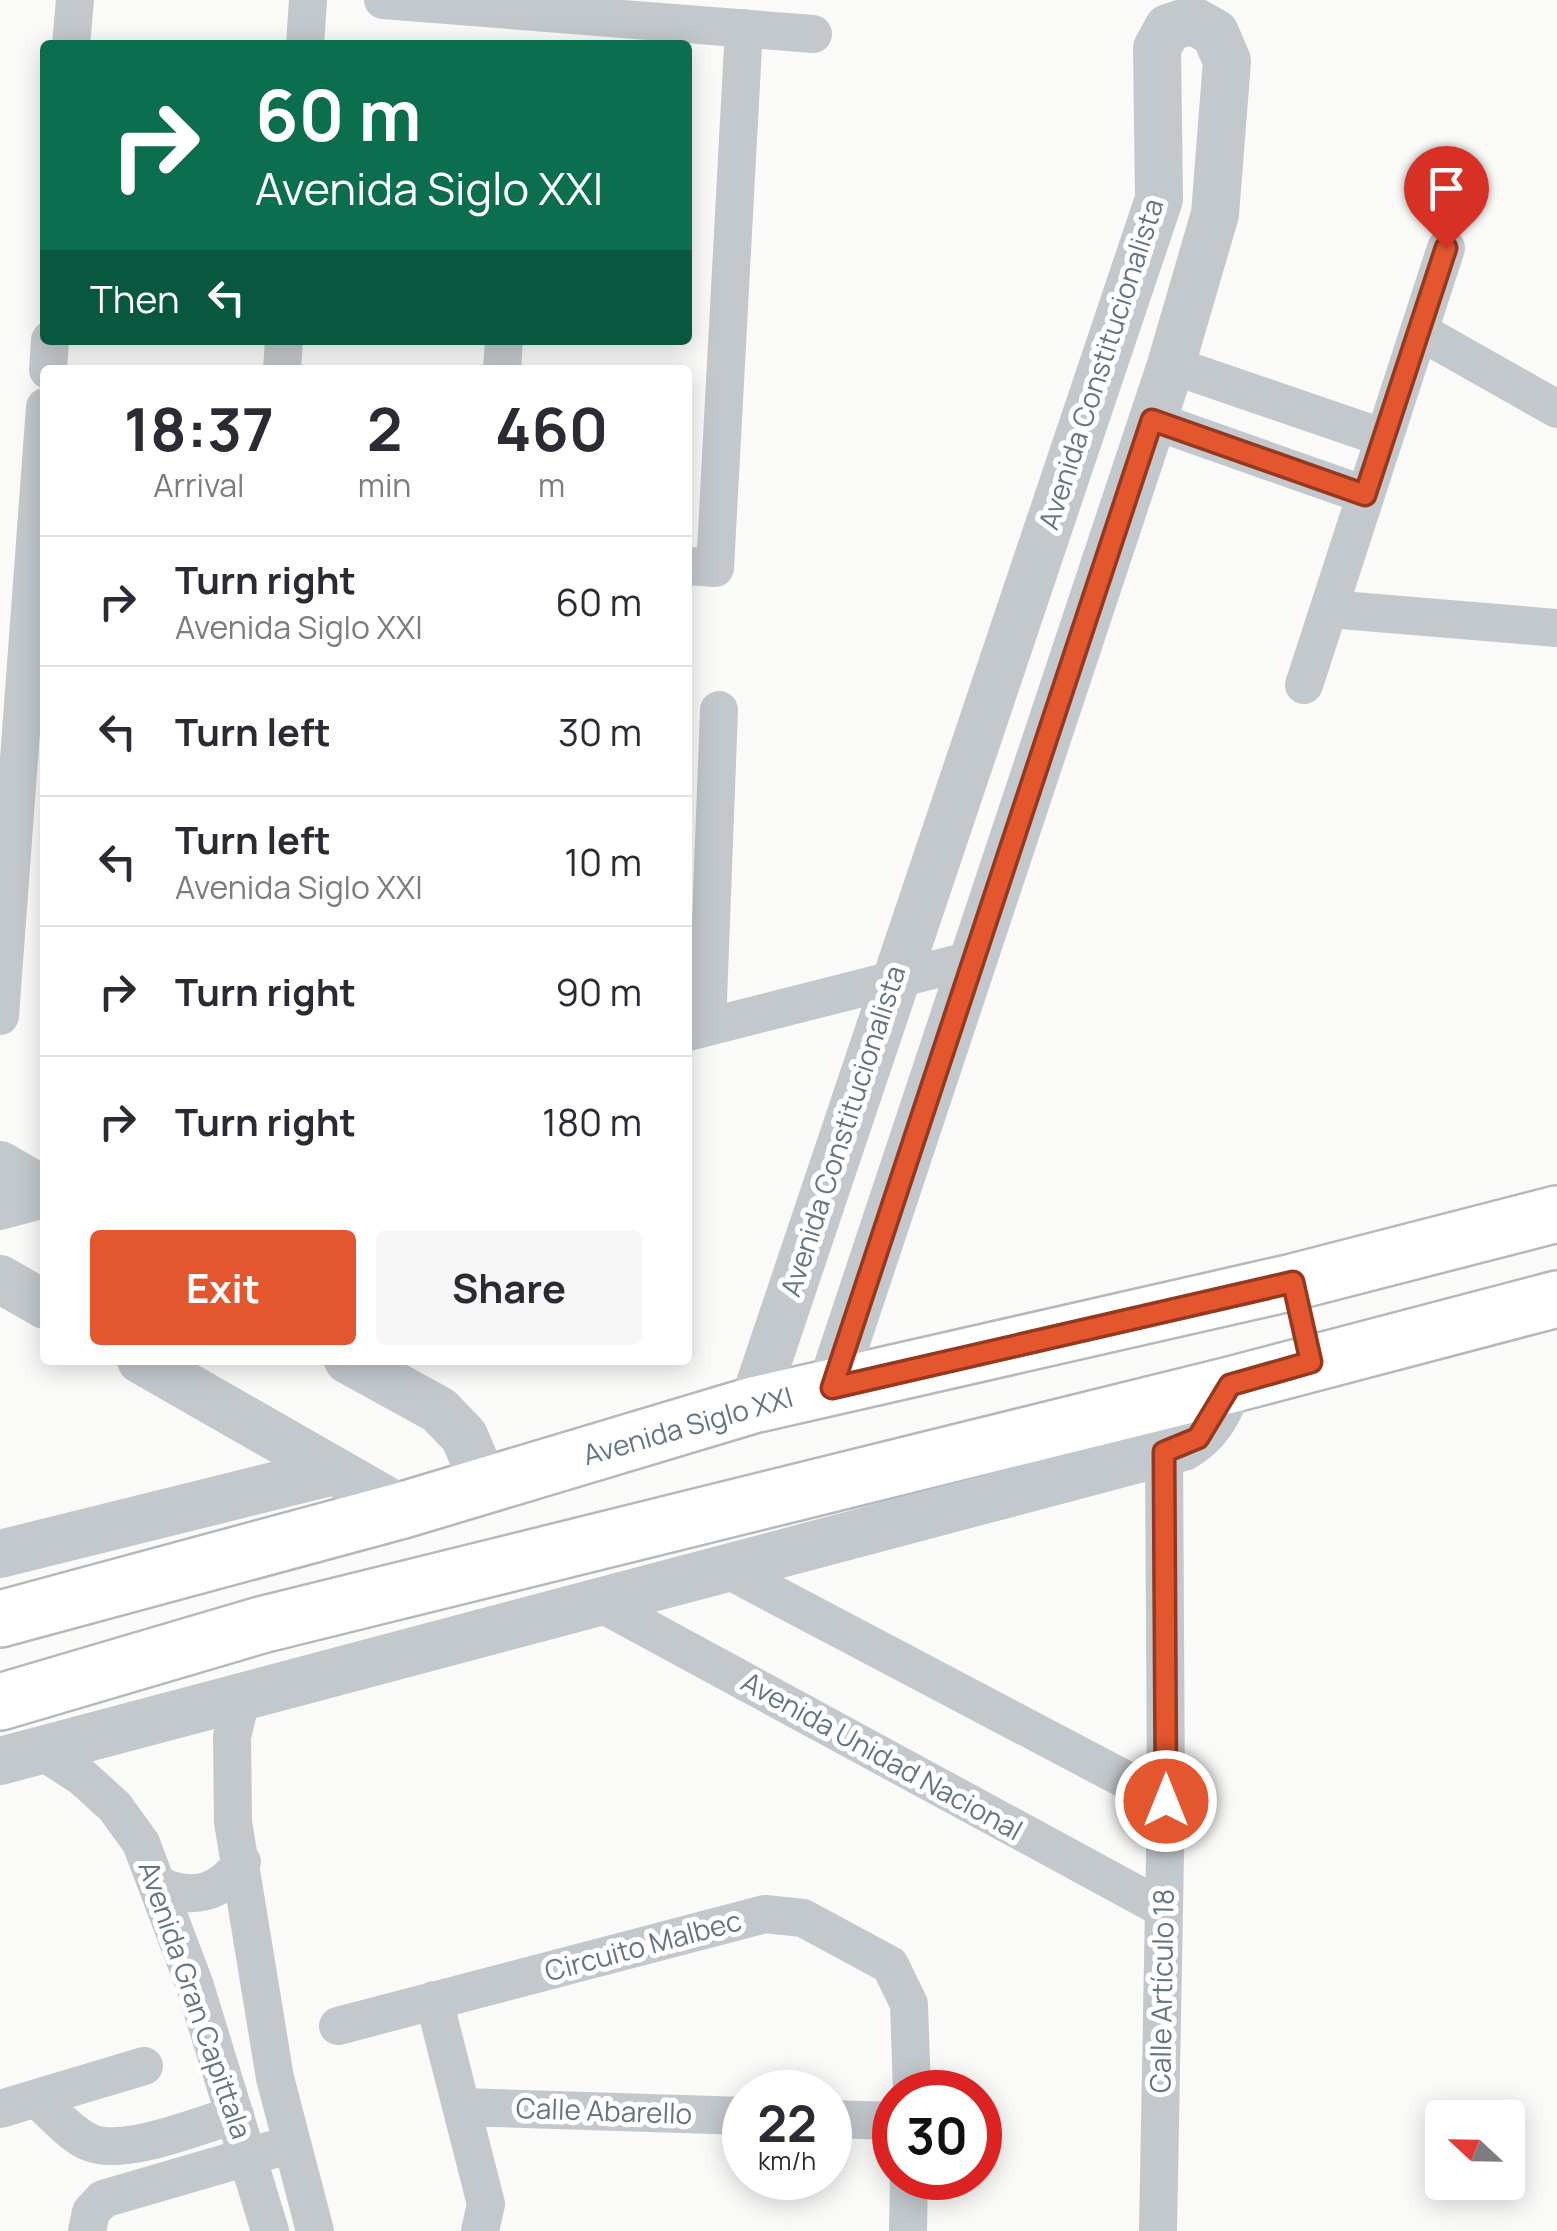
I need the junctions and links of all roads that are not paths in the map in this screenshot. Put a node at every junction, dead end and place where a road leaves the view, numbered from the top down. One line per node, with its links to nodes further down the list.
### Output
1 (75, 0): 7 (street)
2 (308, 0): 8 (street)
3 (383, 0): 4 (street)
4 (528, 28): 5 (street)
5 (744, 28): 6 (street); 17 (street)
6 (813, 34)
7 (72, 40)
8 (304, 40)
9 (1446, 248): 10 (street)
10 (1419, 331): 12 (street); 14 (street)
11 (1171, 365): 13 (street, Avenida Constitucionalista); 14 (street); 24 (street, Avenida Constitucionalista)
12 (1557, 409)
13 (1152, 420): 15 (street); 23 (street, Avenida Constitucionalista)
14 (1384, 438): 15 (street)
15 (1365, 495): 18 (street)
16 (40, 527): 22 (street)
17 (692, 566)
18 (1328, 609): 19 (street); 20 (street)
19 (1557, 628)
20 (1304, 684)
21 (720, 710): 26 (street)
22 (10, 755): 25 (street)
23 (972, 960): 24 (street); 40 (street, Avenida Constitucionalista)
24 (893, 978): 26 (street); 41 (street, Avenida Constitucionalista)
25 (0, 1016)
26 (697, 1029)
27 (0, 1166): 28 (street)
28 (40, 1188)
29 (40, 1201): 30 (street)
30 (0, 1211)
31 (1557, 1214): 33 (highway, Avenida Siglo XXI)
32 (0, 1278): 35 (street)
33 (1293, 1282): 36 (highway); 40 (highway, Avenida Siglo XXI)
34 (1557, 1299): 36 (highway)
35 (40, 1301)
36 (1311, 1362): 39 (highway)
37 (150, 1365): 43 (street)
38 (357, 1365): 44 (street)
39 (1230, 1385): 42 (street); 50 (highway)
40 (832, 1388): 41 (highway, Avenida Siglo XXI)
41 (753, 1405): 44 (highway, Avenida Siglo XXI)
42 (1164, 1452): 47 (street); 54 (street, Calle Artículo 18)
43 (334, 1472): 45 (street); 46 (street)
44 (485, 1485): 45 (highway, Avenida Siglo XXI); 50 (highway)
45 (403, 1510): 49 (highway, Avenida Siglo XXI)
46 (0, 1554)
47 (728, 1570): 48 (street); 54 (street)
48 (602, 1604): 51 (street); 57 (street, Avenida Unidad Nacional)
49 (0, 1619)
50 (261, 1624): 52 (highway)
51 (241, 1699): 53 (street); 55 (street, Avenida Gran Capittala)
52 (0, 1702)
53 (21, 1756): 56 (street, Avenida Gran Capittala)
54 (1166, 1801): 57 (street, Calle Artículo 18)
55 (242, 1862): 56 (street); 58 (street, Avenida Gran Capittala)
56 (158, 1885): 59 (street, Avenida Gran Capittala)
57 (1162, 1908): 77 (street, Calle Artículo 18)
58 (253, 1962): 59 (street); 69 (street, Avenida Gran Capittala)
59 (195, 1986): 67 (street, Avenida Gran Capittala)
60 (434, 2000): 61 (street, Circuito Malbec); 63 (street, Circuito Malbec); 65 (street)
61 (338, 2026)
62 (144, 2066): 64 (street)
63 (911, 2070)
64 (37, 2099): 66 (street); 67 (street)
65 (462, 2107): 68 (street, Calle Abarello); 75 (street)
66 (0, 2108)
67 (236, 2115): 70 (street, Avenida Gran Capittala)
68 (722, 2115)
69 (291, 2144): 70 (street); 74 (street, Avenida Gran Capittala)
70 (248, 2156): 72 (street); 73 (street, Avenida Gran Capittala)
71 (909, 2200): 76 (street)
72 (87, 2231)
73 (270, 2231)
74 (315, 2231)
75 (480, 2231)
76 (908, 2231)
77 (1158, 2231)

